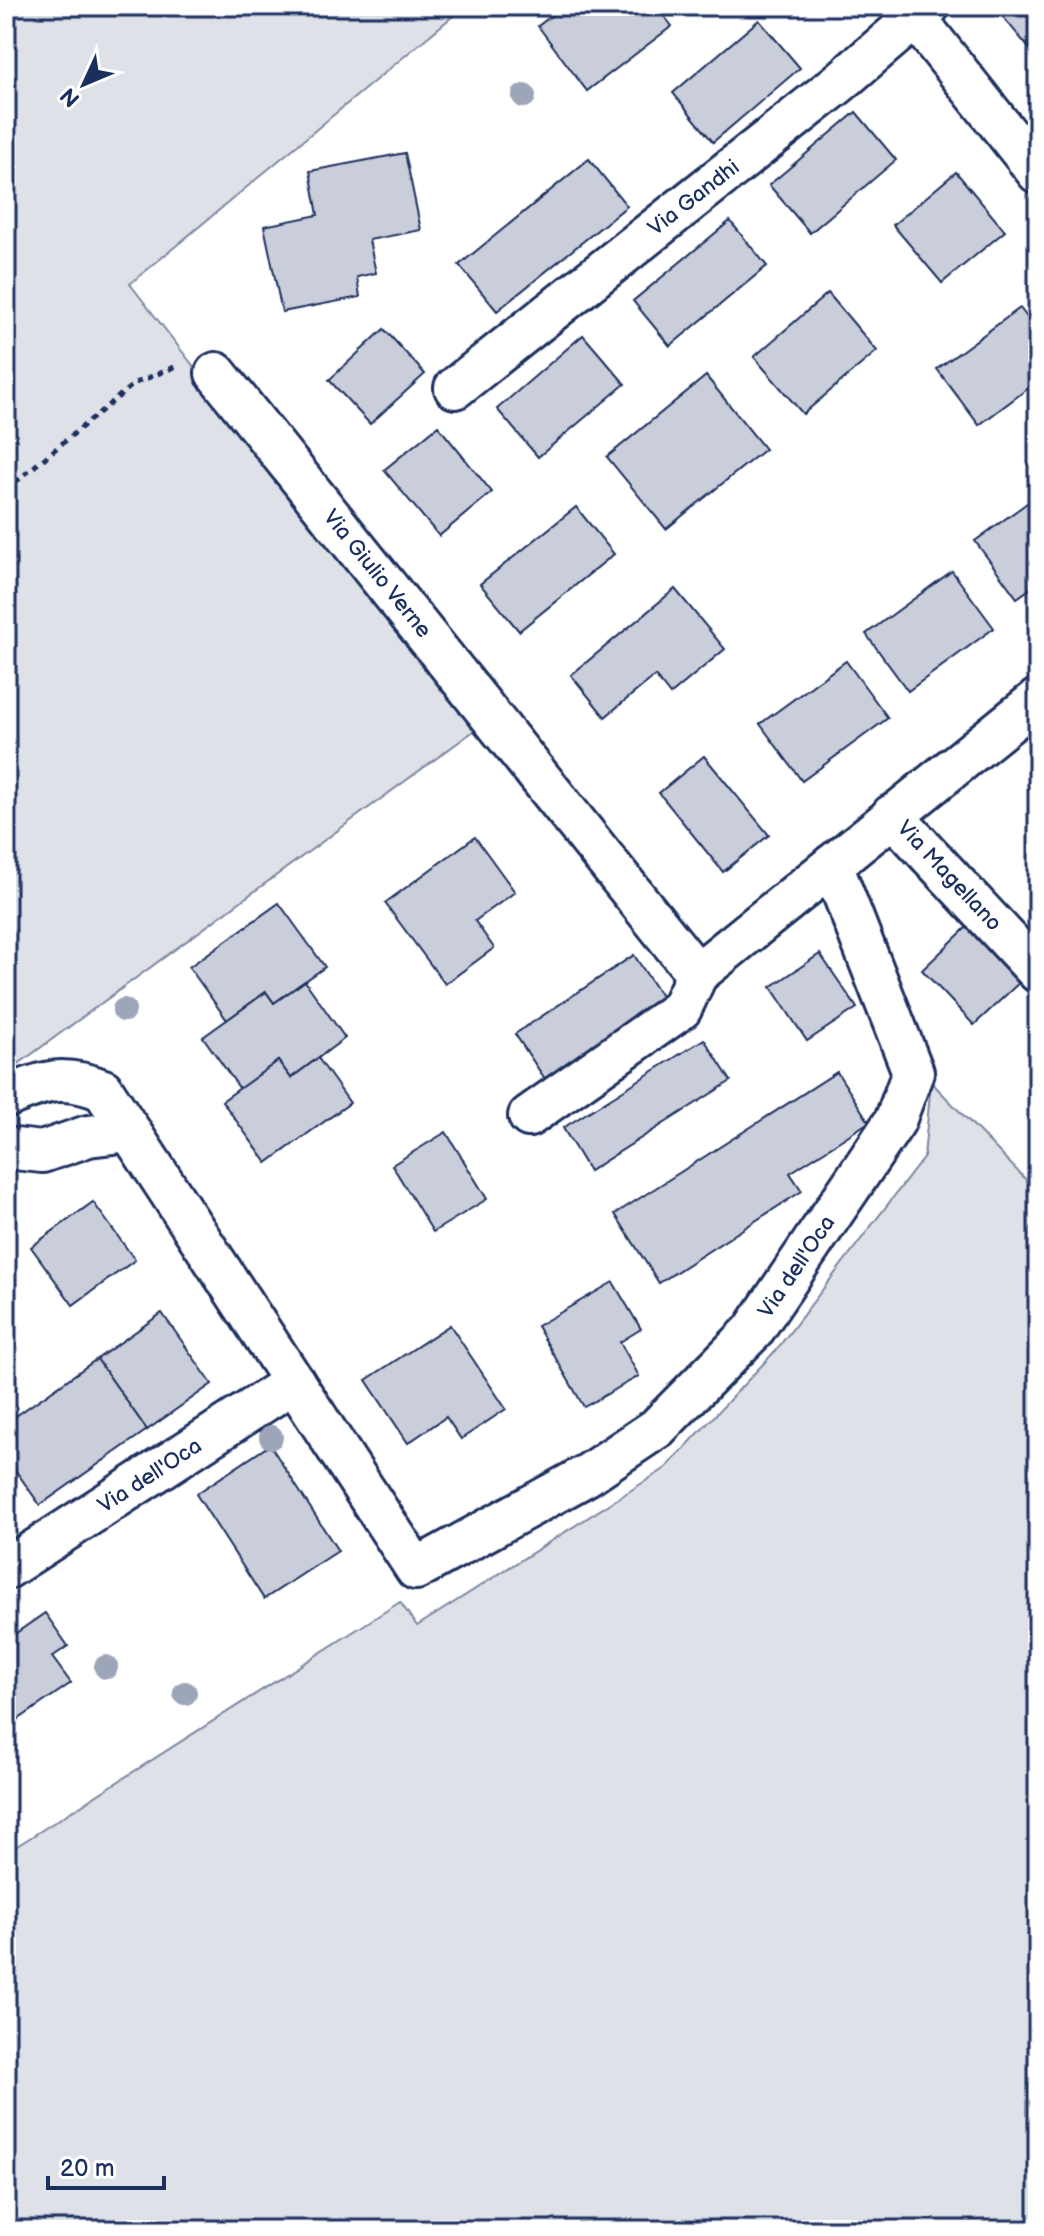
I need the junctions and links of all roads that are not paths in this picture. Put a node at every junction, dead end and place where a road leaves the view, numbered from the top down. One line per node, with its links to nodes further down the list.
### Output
1 (917, 10): 2 (street); 4 (street, Via Gandhi)
2 (1038, 173)
3 (216, 373): 9 (street, Via Giulio Verne)
4 (455, 388)
5 (1038, 699): 6 (street)
6 (892, 815): 7 (street); 8 (street, Via Magellano)
7 (832, 865): 9 (street); 14 (street, Via dell'Oca)
8 (1038, 972)
9 (697, 974): 11 (street)
10 (6, 1097): 12 (street, Via dell'Oca)
11 (529, 1116)
12 (130, 1131): 13 (street); 14 (street, Via dell'Oca)
13 (6, 1148)
14 (294, 1382): 15 (street, Via dell'Oca)
15 (6, 1569)

